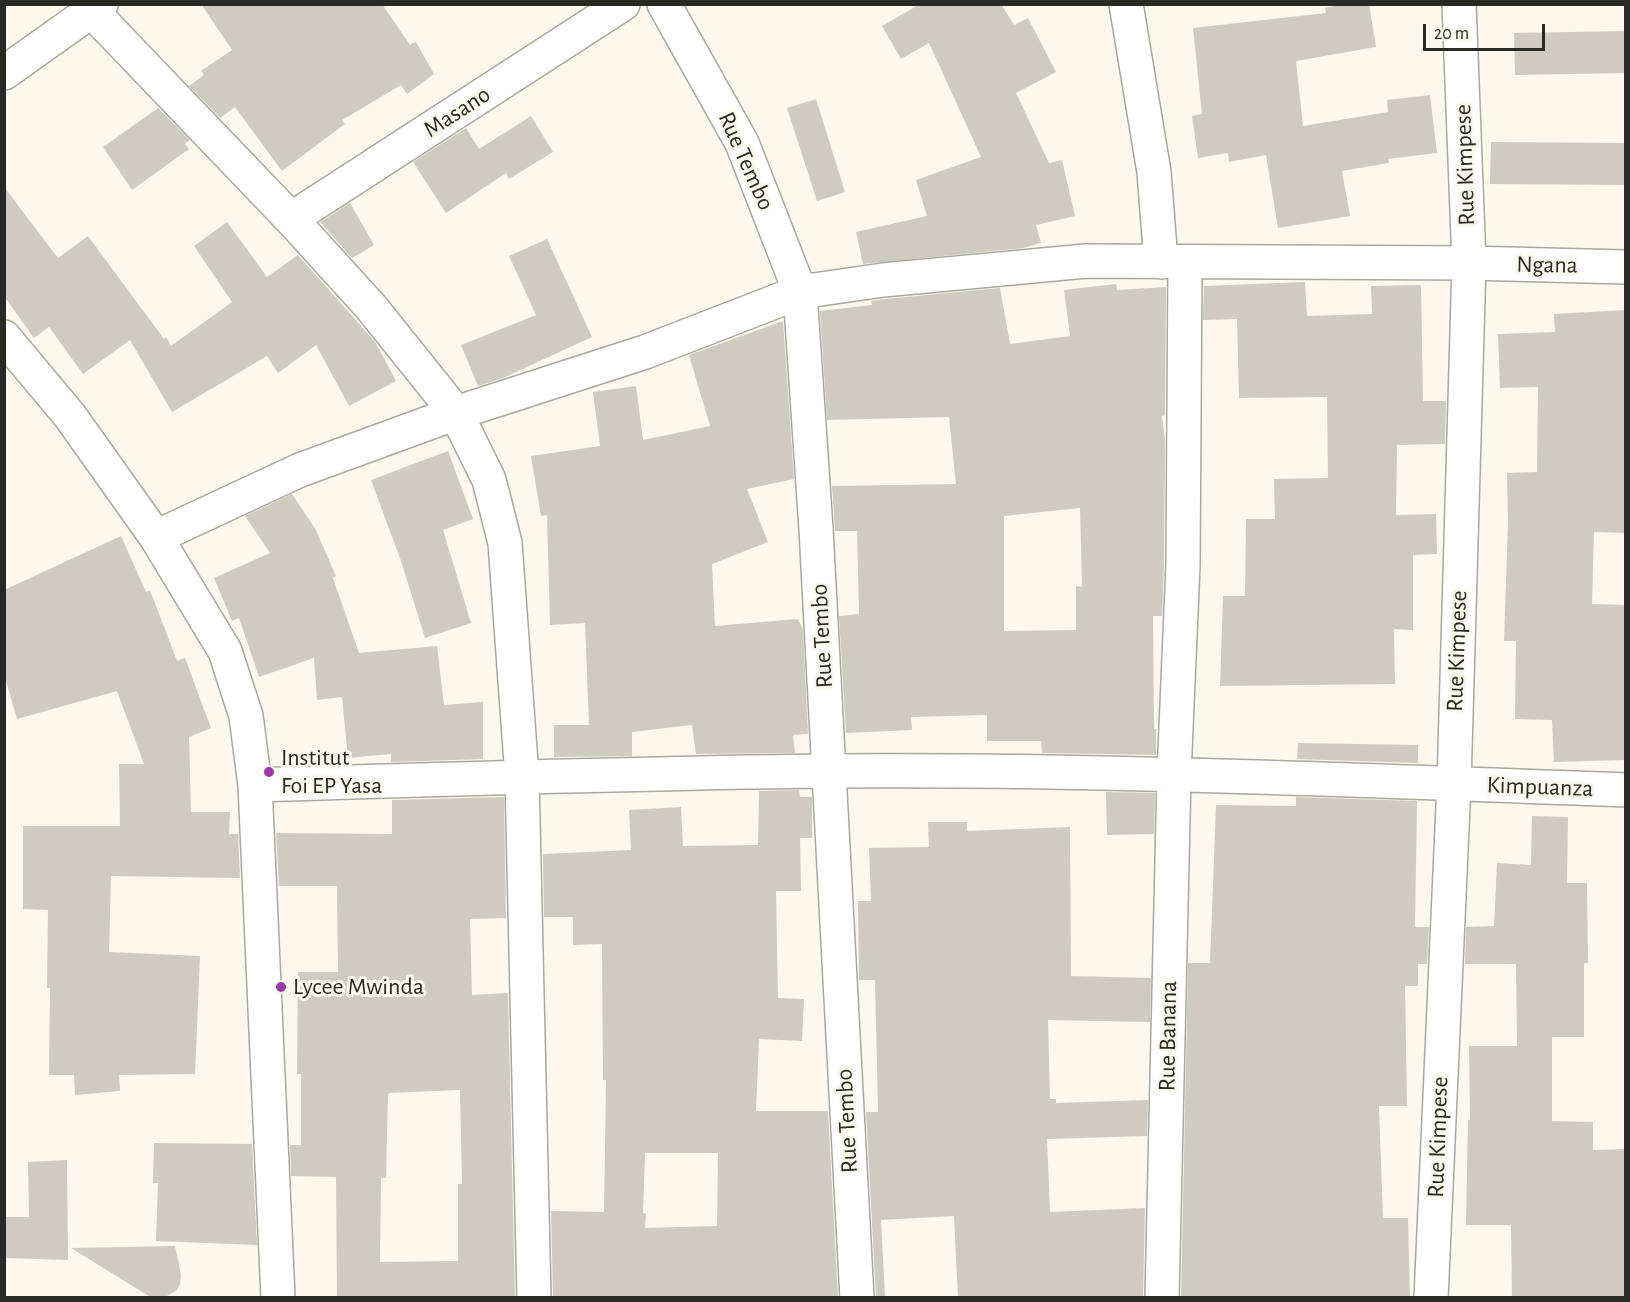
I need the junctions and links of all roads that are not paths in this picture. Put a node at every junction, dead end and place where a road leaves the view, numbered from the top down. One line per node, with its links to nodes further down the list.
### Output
1 (623, 4): 7 (street, Masano)
2 (664, 4): 11 (street, Rue Tembo)
3 (1126, 4): 8 (street, Rue Banana)
4 (1460, 4): 9 (street, Rue Kimpese)
5 (92, 7): 6 (street); 7 (street)
6 (4, 73)
7 (291, 219): 13 (street)
8 (1173, 262): 9 (street, Ngana); 11 (street, Ngana); 16 (street, Rue Banana)
9 (1469, 263): 10 (street, Ngana); 18 (street, Rue Kimpese)
10 (1626, 267)
11 (800, 292): 13 (street, Ngana); 15 (street, Rue Tembo)
12 (4, 337): 14 (street)
13 (456, 413): 14 (street, Ngana); 17 (street)
14 (156, 537): 19 (street)
15 (828, 771): 16 (street, Kimpuanza); 17 (street, Kimpuanza); 23 (street, Rue Tembo)
16 (1174, 775): 18 (street, Kimpuanza); 24 (street, Rue Banana)
17 (522, 777): 19 (street, Kimpuanza); 22 (street)
18 (1454, 784): 20 (street, Kimpuanza); 25 (street, Rue Kimpese)
19 (255, 785): 21 (street)
20 (1626, 790)
21 (278, 1298)
22 (534, 1298)
23 (857, 1298)
24 (1162, 1298)
25 (1431, 1298)

